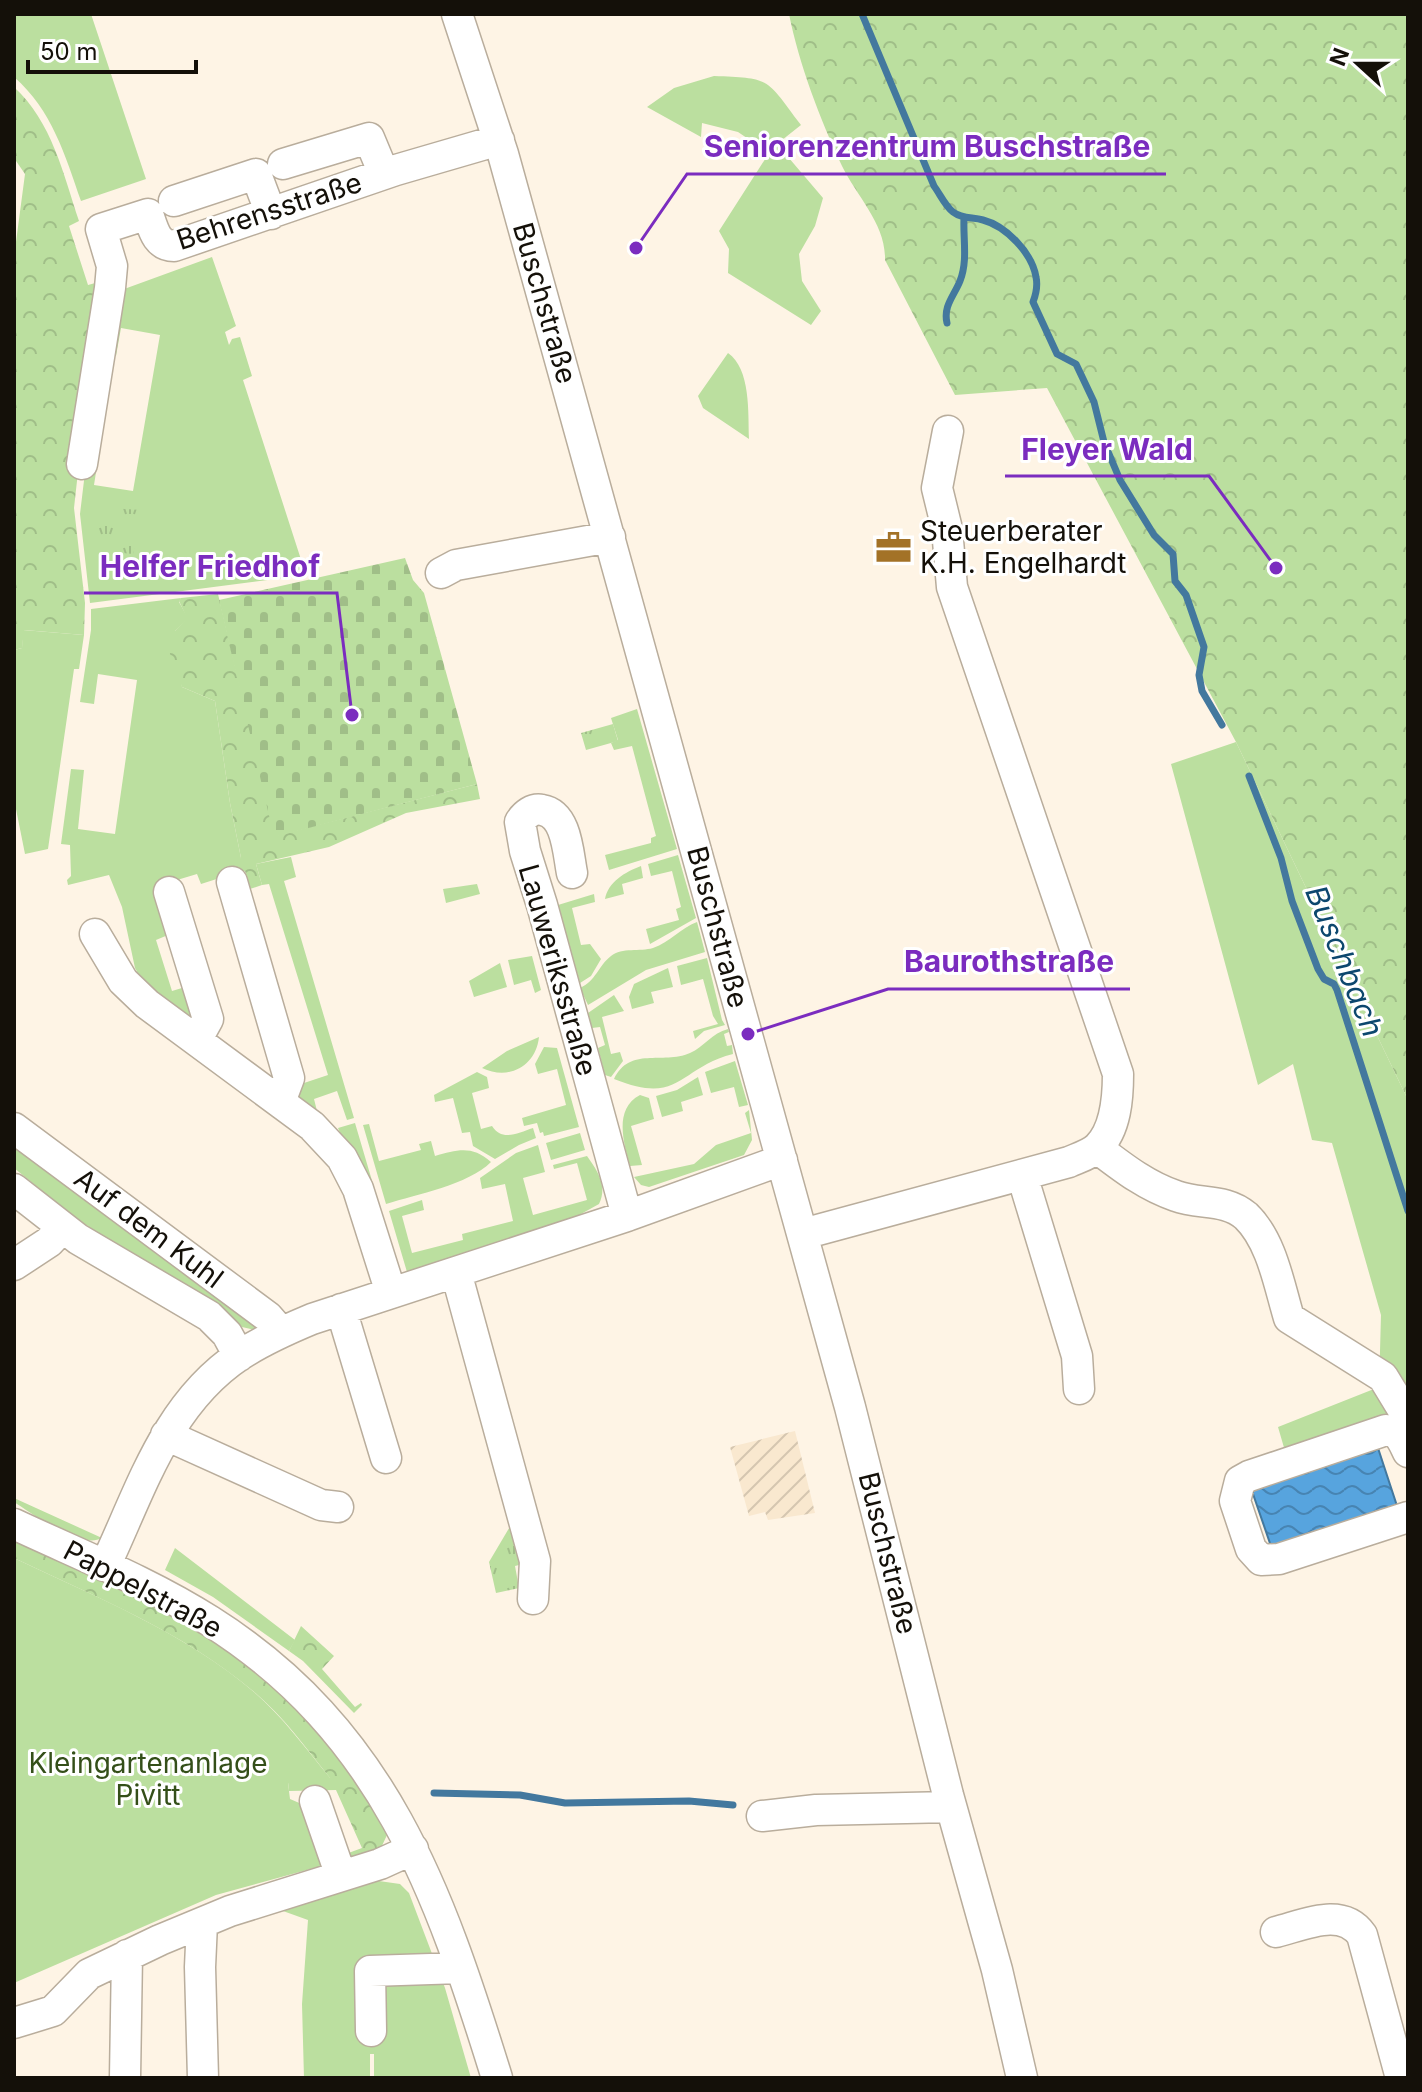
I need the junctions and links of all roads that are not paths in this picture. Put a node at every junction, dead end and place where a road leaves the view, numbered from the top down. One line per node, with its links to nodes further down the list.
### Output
1 (457, 14): 2 (street, Buschstraße)
2 (499, 140): 4 (street, Behrensstraße); 9 (street, Buschstraße)
3 (283, 164): 4 (street)
4 (384, 174): 6 (street, Behrensstraße)
5 (174, 201): 6 (street)
6 (271, 214): 8 (street, Behrensstraße)
7 (948, 431): 18 (street)
8 (82, 464)
9 (610, 537): 10 (street); 19 (street, Buschstraße)
10 (441, 573)
11 (572, 873): 22 (street, Lauweriksstraße)
12 (232, 882): 16 (street)
13 (169, 892): 15 (street)
14 (95, 934): 15 (street)
15 (197, 1039): 16 (street)
16 (280, 1102): 27 (street)
17 (14, 1128): 29 (street, Auf dem Kuhl)
18 (1097, 1148): 20 (street); 32 (street)
19 (782, 1160): 22 (street); 24 (street, Buschstraße)
20 (1022, 1175): 24 (street); 31 (street)
21 (14, 1189): 23 (street, Auf dem Kuhl)
22 (627, 1216): 26 (street)
23 (62, 1228): 25 (street, Auf dem Kuhl); 30 (street, Auf dem Kuhl)
24 (803, 1234): 42 (street, Buschstraße)
25 (14, 1265)
26 (456, 1272): 27 (street); 40 (street)
27 (391, 1293): 28 (street)
28 (341, 1309): 29 (street); 35 (street)
29 (281, 1332): 30 (street)
30 (239, 1356): 33 (street)
31 (1079, 1389)
32 (1408, 1418)
33 (166, 1435): 36 (street); 39 (street)
34 (1408, 1452): 37 (street)
35 (386, 1458)
36 (338, 1507)
37 (1408, 1517)
38 (14, 1524): 39 (street, Pappelstraße)
39 (105, 1566): 44 (street, Pappelstraße)
40 (533, 1599)
41 (315, 1801): 45 (street)
42 (951, 1807): 43 (street); 55 (street, Buschstraße)
43 (762, 1816)
44 (413, 1849): 45 (street); 49 (street, Pappelstraße)
45 (341, 1876): 46 (street)
46 (202, 1923): 48 (street); 53 (street)
47 (1276, 1932): 56 (street)
48 (127, 1955): 50 (street); 52 (street)
49 (461, 1968): 51 (street); 54 (street, Pappelstraße)
50 (14, 2023)
51 (371, 2031)
52 (125, 2078)
53 (203, 2078)
54 (497, 2078)
55 (1022, 2078)
56 (1401, 2078)

